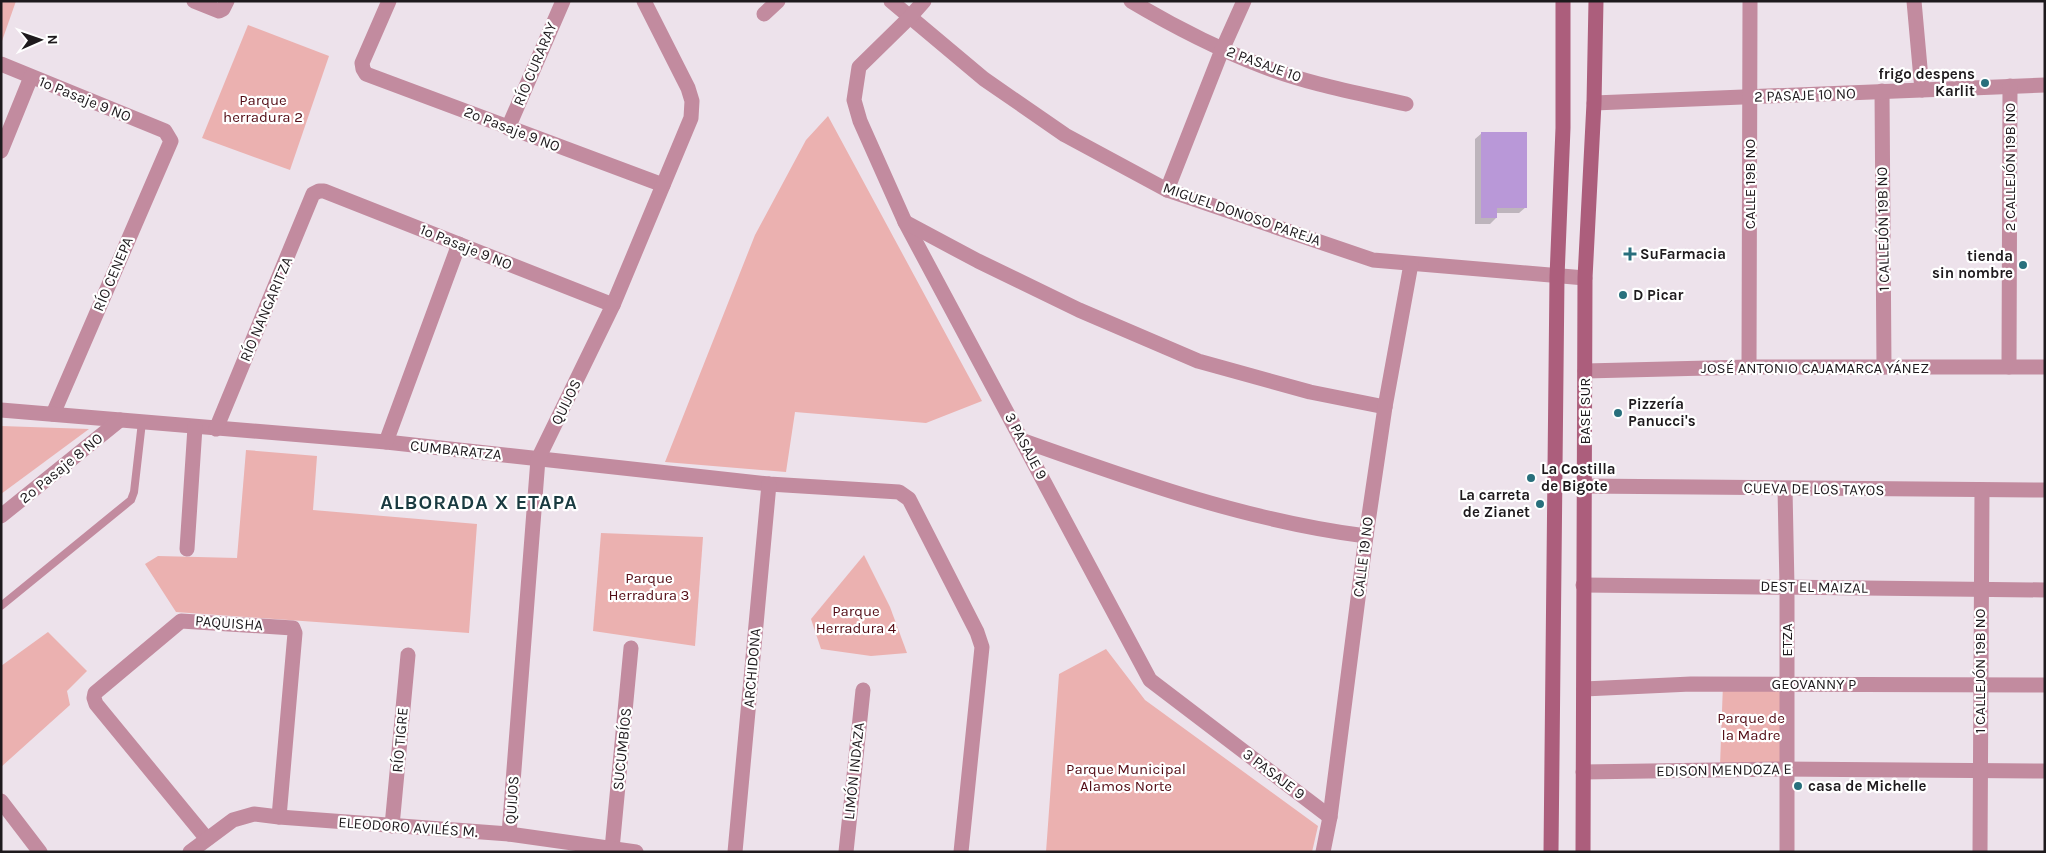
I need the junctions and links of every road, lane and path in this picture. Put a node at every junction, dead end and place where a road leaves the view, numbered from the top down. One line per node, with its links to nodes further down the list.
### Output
1 (194, 1): 14 (street)
2 (389, 1): 27 (street, 2º Pasaje 9 NO)
3 (563, 1): 27 (street, RÍO CURARAY)
4 (644, 1): 30 (street, QUIJOS)
5 (778, 1): 15 (street)
6 (891, 1): 16 (street, MIGUEL DONOSO PAREJA)
7 (924, 1): 16 (street, 3 PASAJE 9)
8 (1131, 1): 17 (street, 2 PASAJE 10)
9 (1244, 1): 17 (street)
10 (1563, 1): 36 (street, BASE SUR)
11 (1596, 1): 25 (street, BASE SUR)
12 (1750, 1): 24 (street, CALLE 19B NO)
13 (1914, 1): 22 (street)
14 (225, 5)
15 (764, 14)
16 (909, 18): 31 (street, MIGUEL DONOSO PAREJA); 33 (street, 3 PASAJE 9)
17 (1222, 50): 26 (street, 2 PASAJE 10); 31 (street)
18 (1, 64): 19 (street, 1º Pasaje 9 NO)
19 (31, 77): 28 (street, 1º Pasaje 9 NO); 29 (street)
20 (2045, 85): 21 (street, 2 PASAJE 10 NO)
21 (2010, 86): 22 (street, 2 PASAJE 10 NO); 41 (street, 2 CALLEJÓN 19B NO)
22 (1922, 90): 23 (street, 2 PASAJE 10 NO)
23 (1882, 91): 24 (street, 2 PASAJE 10 NO); 40 (street, 1 CALLEJÓN 19B NO)
24 (1751, 97): 25 (street, 2 PASAJE 10 NO); 39 (street, CALLE 19B NO)
25 (1594, 103): 37 (street, BASE SUR)
26 (1406, 104)
27 (508, 128): 30 (street, 2º Pasaje 9 NO)
28 (169, 135): 46 (street, RÍO CENEPA)
29 (1, 151)
30 (663, 186): 38 (street, QUIJOS)
31 (1167, 190): 35 (street, MIGUEL DONOSO PAREJA)
32 (319, 191): 34 (street, 1º Pasaje 9 NO); 50 (street, RÍO NANGARITZA)
33 (905, 222): 44 (street); 51 (street, 3 PASAJE 9)
34 (459, 244): 38 (street, 1º Pasaje 9 NO); 52 (street)
35 (1411, 264): 36 (street, MIGUEL DONOSO PAREJA); 44 (street, CALLE 19 NO)
36 (1557, 277): 37 (street, MIGUEL DONOSO PAREJA); 92 (street, BASE SUR)
37 (1585, 278): 43 (street, BASE SUR)
38 (613, 305): 53 (street, QUIJOS)
39 (1749, 367): 40 (street, JOSÉ ANTONIO CAJAMARCA YÁNEZ); 43 (street, JOSÉ ANTONIO CAJAMARCA YÁNEZ)
40 (1884, 367): 41 (street, JOSÉ ANTONIO CAJAMARCA YÁNEZ)
41 (2009, 367): 42 (street, JOSÉ ANTONIO CAJAMARCA YÁNEZ)
42 (2045, 368)
43 (1585, 371): 55 (street, BASE SUR)
44 (1385, 407): 60 (street, CALLE 19 NO)
45 (1, 410): 46 (street, CUMBARATZA)
46 (53, 414): 47 (street, CUMBARATZA)
47 (120, 420): 48 (street, CUMBARATZA); 59 (street, 2º Pasaje 8 NO)
48 (142, 422): 49 (street, CUMBARATZA); 66 (lane)
49 (195, 427): 50 (street, CUMBARATZA); 61 (street)
50 (216, 429): 52 (street, CUMBARATZA)
51 (1024, 441): 60 (street); 80 (street, 3 PASAJE 9)
52 (386, 442): 53 (street, CUMBARATZA)
53 (538, 459): 54 (street, CUMBARATZA); 82 (street, QUIJOS)
54 (769, 484): 88 (street, ARCHIDONA); 90 (street, CUMBARATZA)
55 (1584, 486): 56 (street, CUEVA DE LOS TAYOS); 62 (street, BASE SUR)
56 (1785, 489): 57 (street, CUEVA DE LOS TAYOS); 63 (street, ETZA)
57 (1982, 490): 58 (street, CUEVA DE LOS TAYOS); 64 (street, 1 CALLEJÓN 19B NO)
58 (2045, 490)
59 (1, 516)
60 (1366, 536): 80 (street, CALLE 19 NO)
61 (187, 549)
62 (1583, 585): 63 (street, DEST EL MAIZAL); 72 (street, BASE SUR)
63 (1787, 587): 64 (street, DEST EL MAIZAL); 69 (street, ETZA)
64 (1980, 589): 65 (street, DEST EL MAIZAL); 70 (street, 1 CALLEJÓN 19B NO)
65 (2045, 590)
66 (1, 606)
67 (632, 648): 84 (street, SUCUMBÍOS)
68 (408, 655): 81 (street, RÍO TIGRE)
69 (1787, 684): 70 (street, GEOVANNY P); 72 (street, GEOVANNY P); 74 (street, ETZA)
70 (1980, 685): 71 (street, GEOVANNY P); 75 (street, 1 CALLEJÓN 19B NO)
71 (2045, 685)
72 (1584, 689): 77 (street, BASE SUR)
73 (863, 690): 89 (street, LIMÓN INDAZA)
74 (1787, 769): 75 (street, EDISON MENDOZA E); 77 (street, EDISON MENDOZA E); 94 (street, ETZA)
75 (1980, 771): 76 (street, EDISON MENDOZA E); 95 (street, 1 CALLEJÓN 19B NO)
76 (2045, 771)
77 (1583, 772): 93 (street, BASE SUR)
78 (1, 801): 85 (street)
79 (280, 817): 81 (street, ELEODORO AVILÉS M.); 83 (street, ELEODORO AVILÉS M.); 83 (street, PAQUISHA)
80 (1330, 817): 91 (street, CALLE 19 NO)
81 (392, 826): 82 (street, ELEODORO AVILÉS M.)
82 (509, 834): 84 (street, ELEODORO AVILÉS M.)
83 (207, 839): 86 (street, ELEODORO AVILÉS M.)
84 (612, 849): 87 (street, ELEODORO AVILÉS M.)
85 (40, 852)
86 (190, 852)
87 (636, 852)
88 (735, 852)
89 (846, 852)
90 (961, 852)
91 (1323, 852)
92 (1551, 852)
93 (1583, 852)
94 (1787, 852)
95 (1980, 852)

